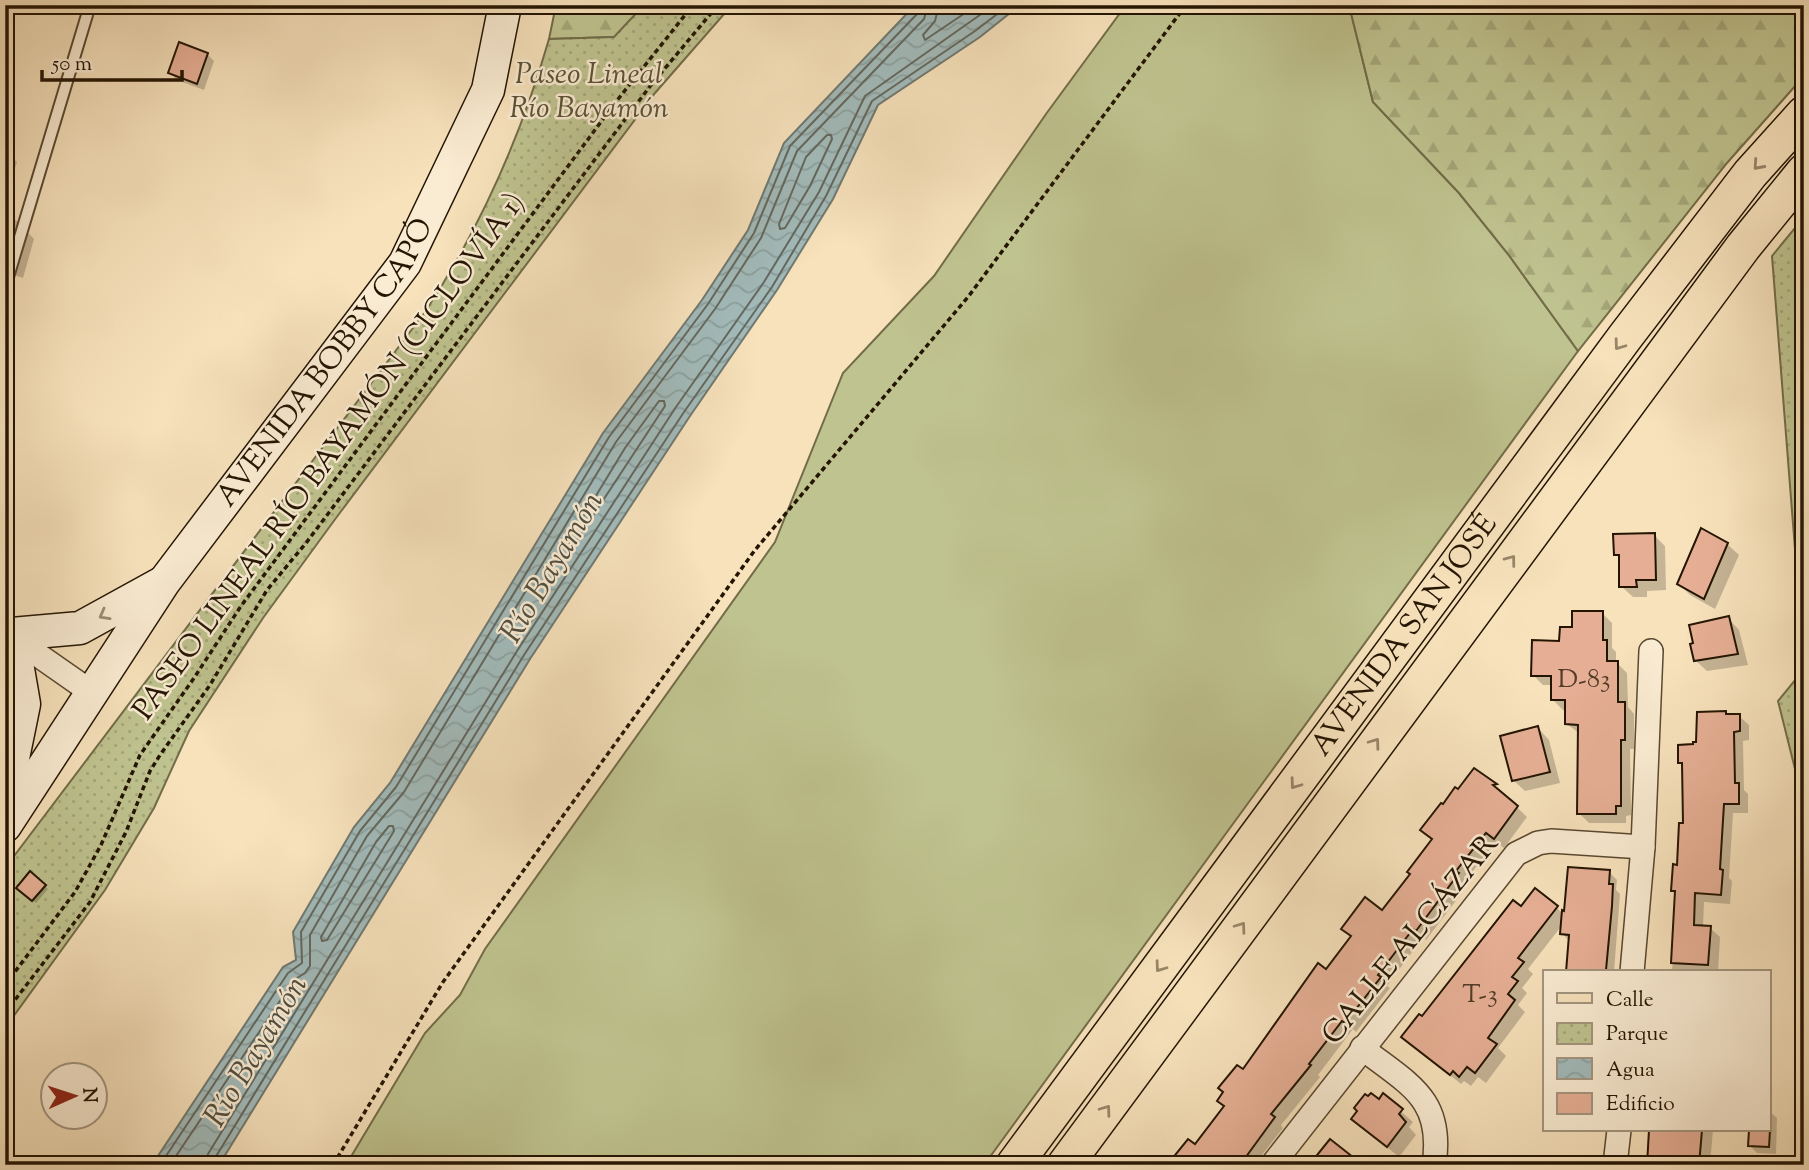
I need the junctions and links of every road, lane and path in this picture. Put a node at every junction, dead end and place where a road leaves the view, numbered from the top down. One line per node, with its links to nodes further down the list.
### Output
1 (90, 5): 8 (lane)
2 (505, 5): 9 (street, AVENIDA BOBBY CAPÓ)
3 (693, 5): 17 (path, PASEO LINEAL RÍO BAYAMÓN (CICLOVÍA 1))
4 (718, 5): 18 (path)
5 (1186, 5): 21 (path)
6 (1804, 114): 22 (main road, AVENIDA SAN JOSÉ, one-way to 22)
7 (1804, 172): 23 (main road, AVENIDA SAN JOSÉ, one-way to 7)
8 (6, 281)
9 (164, 582): 10 (street, one-way to 10); 12 (street, AVENIDA BOBBY CAPÓ)
10 (8, 633): 12 (street); 13 (street)
11 (1651, 651): 15 (street)
12 (90, 692): 13 (street, AVENIDA BOBBY CAPÓ); 14 (street, AVENIDA BOBBY CAPÓ)
13 (8, 771)
14 (5, 826)
15 (1643, 847): 16 (street); 19 (street, CALLE ALCÁZAR)
16 (1632, 970)
17 (5, 985)
18 (5, 1013)
19 (1362, 1048): 24 (street, CALLE ALCÁZAR); 25 (street)
20 (1619, 1132): 26 (street)
21 (333, 1165)
22 (1014, 1165)
23 (1065, 1165)
24 (1272, 1165)
25 (1434, 1165)
26 (1615, 1165)

